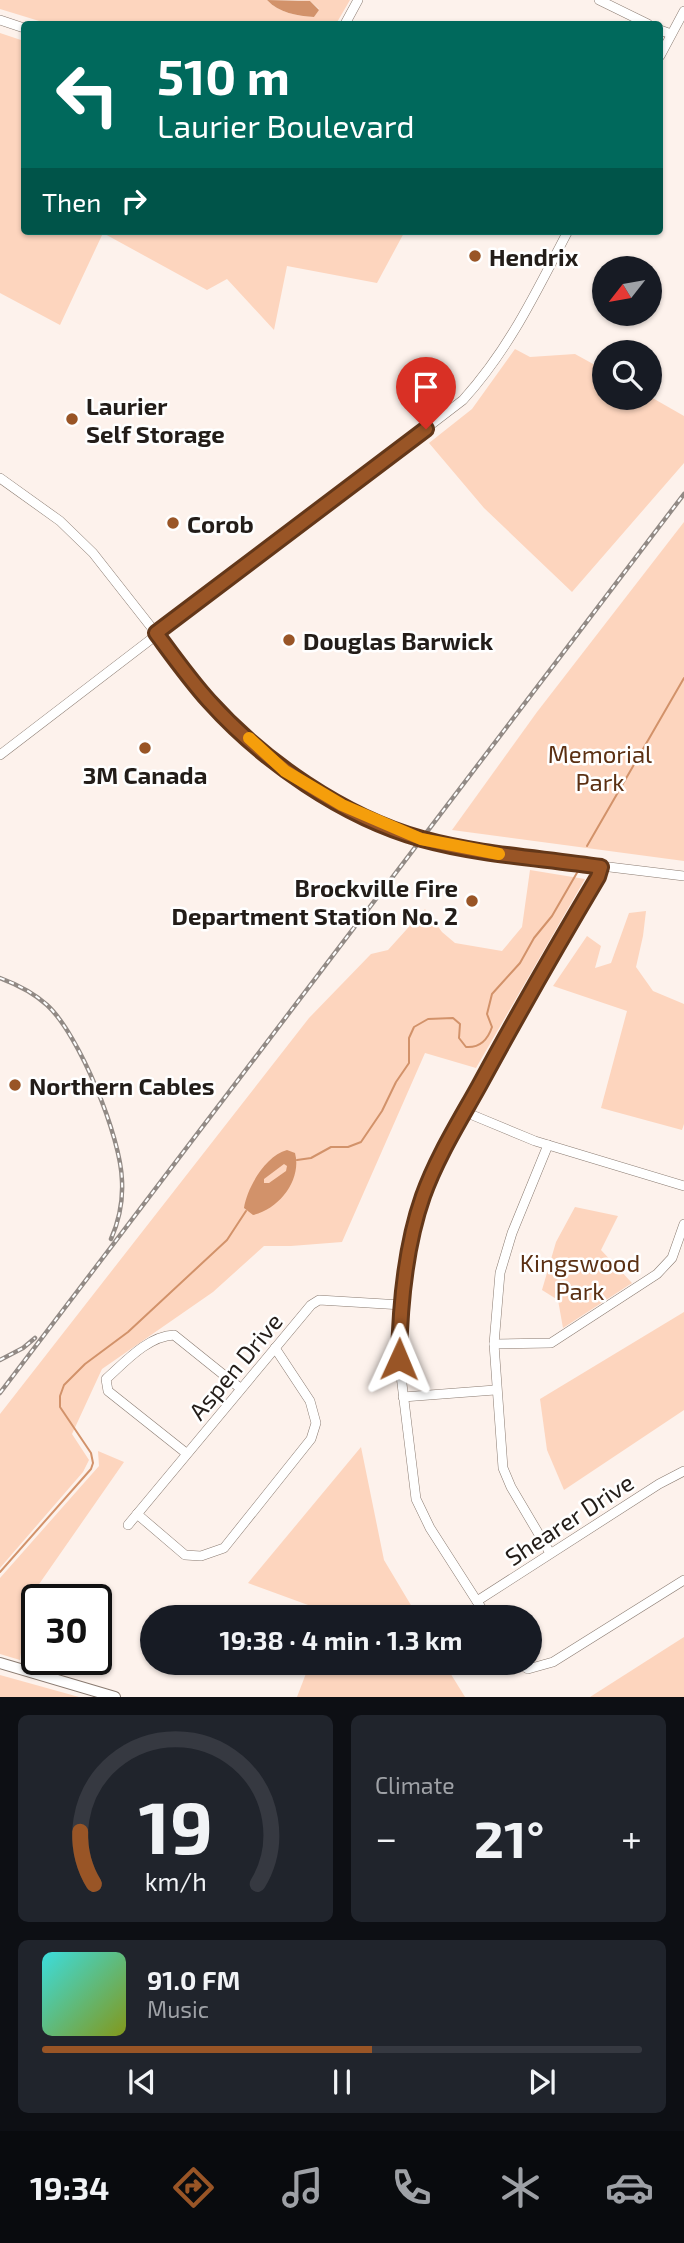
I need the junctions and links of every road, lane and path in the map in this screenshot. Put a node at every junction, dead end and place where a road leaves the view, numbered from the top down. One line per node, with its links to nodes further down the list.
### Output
1 (358, 0): 5 (street)
2 (599, 0): 6 (street)
3 (684, 11): 9 (street)
4 (0, 20): 7 (street)
5 (347, 21)
6 (642, 21)
7 (21, 27)
8 (663, 31): 9 (street)
9 (671, 34): 10 (street)
10 (663, 50)
11 (566, 235): 13 (street)
12 (0, 478): 13 (street)
13 (156, 633): 14 (street); 15 (street)
14 (0, 755)
15 (601, 867): 16 (street); 17 (street)
16 (684, 876)
17 (465, 1112): 18 (street); 21 (street)
18 (548, 1145): 19 (street); 22 (street)
19 (684, 1186)
20 (684, 1224): 22 (street)
21 (402, 1305): 23 (street, Aspen Drive); 26 (street)
22 (494, 1344): 25 (street)
23 (275, 1348): 24 (street, Aspen Drive); 29 (street)
24 (240, 1388): 27 (street, Aspen Drive); 27 (street)
25 (495, 1390): 26 (street); 31 (street)
26 (403, 1398): 33 (street)
27 (186, 1453): 29 (street, Aspen Drive)
28 (684, 1471): 31 (street, Shearer Drive)
29 (137, 1514): 30 (street, Aspen Drive)
30 (128, 1525)
31 (551, 1553): 33 (street, Shearer Drive)
32 (684, 1580): 36 (street)
33 (477, 1601): 34 (street)
34 (480, 1605)
35 (0, 1663): 37 (main road)
36 (542, 1665)
37 (115, 1697)

